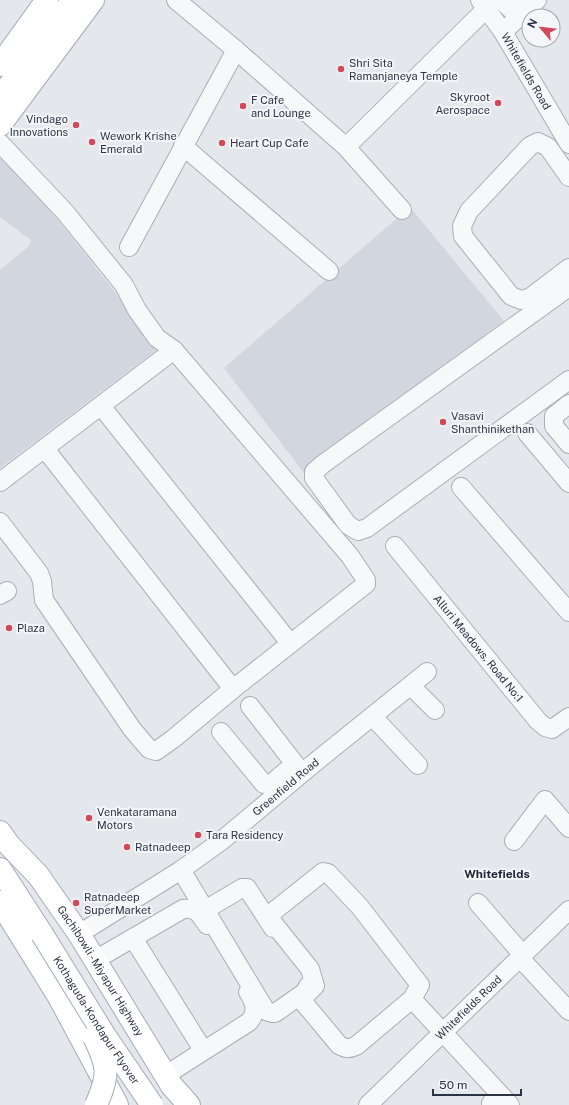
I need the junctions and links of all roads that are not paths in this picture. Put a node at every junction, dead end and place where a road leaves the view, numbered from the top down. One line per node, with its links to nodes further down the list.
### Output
1 (47, 0): 10 (main road)
2 (73, 0): 11 (main road)
3 (93, 0): 12 (main road)
4 (176, 0): 9 (street)
5 (525, 0): 7 (street)
6 (537, 0): 8 (street)
7 (489, 3): 8 (street, Whitefields Road); 16 (street)
8 (503, 32): 14 (street, Whitefields Road)
9 (236, 50): 15 (street); 16 (street)
10 (0, 65)
11 (0, 98)
12 (0, 125)
13 (0, 144): 23 (street)
14 (569, 144)
15 (183, 146): 19 (street); 21 (street)
16 (346, 147): 18 (street)
17 (569, 177): 20 (street)
18 (402, 210)
19 (129, 247)
20 (569, 268)
21 (329, 272)
22 (569, 287): 24 (street)
23 (174, 350): 26 (street); 36 (street)
24 (569, 380)
25 (569, 404): 28 (street)
26 (101, 406): 29 (street); 36 (street)
27 (527, 433): 31 (street)
28 (569, 444)
29 (45, 448): 30 (street); 39 (street)
30 (0, 482)
31 (569, 483)
32 (461, 487): 35 (street)
33 (0, 522): 39 (street)
34 (395, 546): 42 (street, Alluri Meadows, Road No:1)
35 (569, 612)
36 (290, 644): 39 (street)
37 (427, 672): 38 (street, Greenfield Road)
38 (411, 686): 41 (street); 43 (street, Greenfield Road)
39 (233, 688)
40 (250, 706): 46 (street)
41 (435, 710)
42 (569, 716)
43 (373, 717): 45 (street); 46 (street, Greenfield Road)
44 (221, 732): 46 (street)
45 (418, 765)
46 (295, 771): 52 (street, Greenfield Road)
47 (0, 814): 49 (main road)
48 (569, 828): 50 (street)
49 (3, 836): 58 (main road, Gachibowli - Miyapur Highway)
50 (514, 841)
51 (0, 868): 57 (main road, Kothaguda-Kondapur Flyover)
52 (181, 870): 55 (street); 58 (street, Greenfield Road)
53 (478, 903): 60 (street)
54 (1, 904): 67 (main road)
55 (205, 910): 55 (street)
56 (569, 910): 60 (street, Whitefields Road)
57 (42, 934): 67 (main road, Kothaguda-Kondapur Flyover, bridge); 72 (main road, Kothaguda-Kondapur Flyover, bridge)
58 (79, 934): 61 (main road, Gachibowli - Miyapur Highway)
59 (133, 938): 61 (street); 65 (street); 65 (street)
60 (521, 957): 63 (street); 64 (street, Whitefields Road)
61 (95, 960): 66 (main road, Gachibowli - Miyapur Highway)
62 (412, 999): 62 (street); 64 (street)
63 (569, 1011)
64 (442, 1033): 68 (street, Whitefields Road); 69 (street)
65 (203, 1050): 66 (street)
66 (166, 1075): 67 (main road); 71 (main road); 73 (main road, Gachibowli - Miyapur Highway)
67 (108, 1101): 70 (main road)
68 (376, 1102)
69 (496, 1102)
70 (90, 1105)
71 (141, 1105)
72 (152, 1105)
73 (189, 1105)

